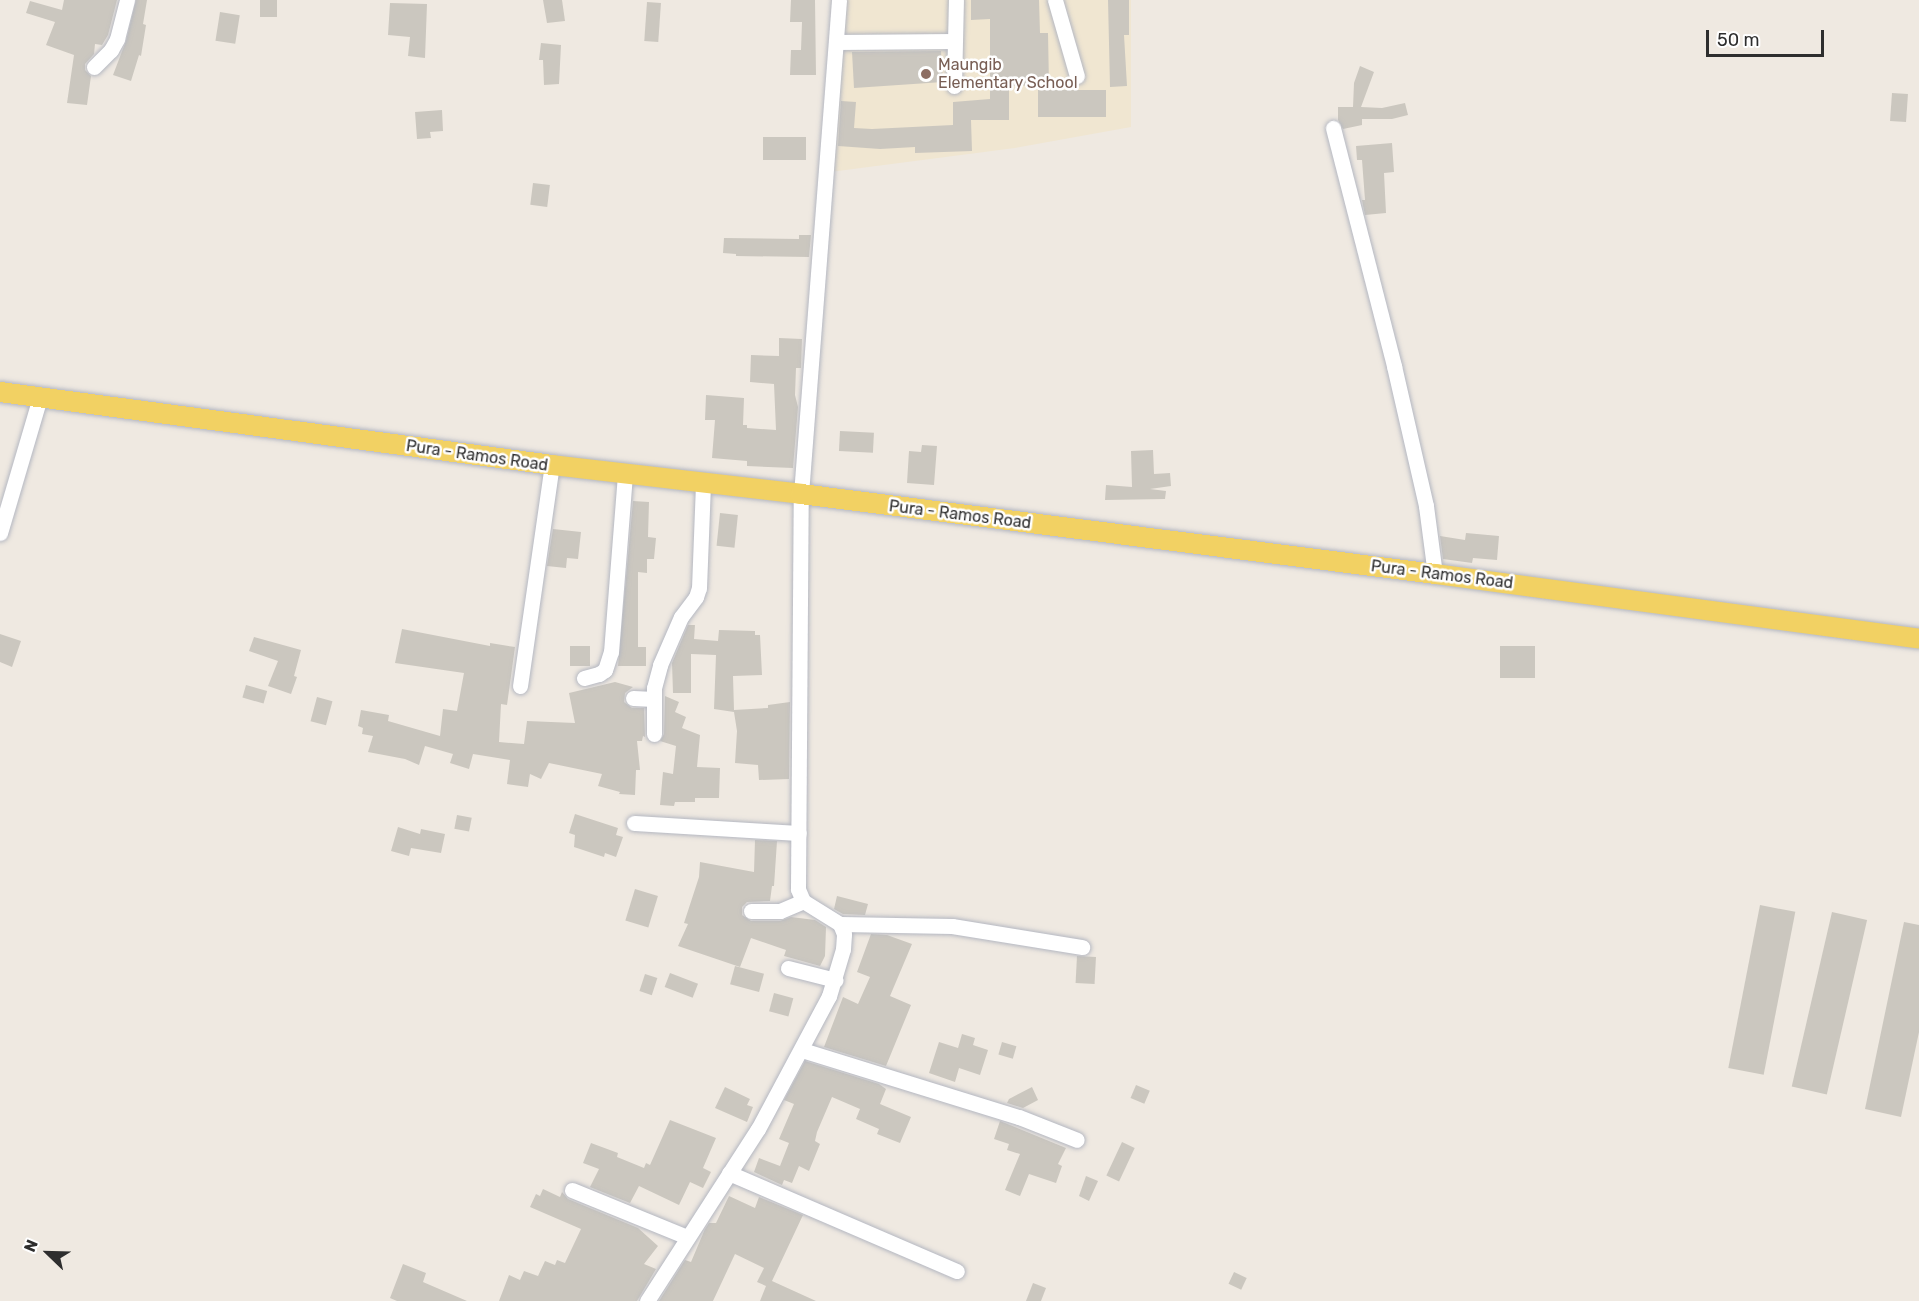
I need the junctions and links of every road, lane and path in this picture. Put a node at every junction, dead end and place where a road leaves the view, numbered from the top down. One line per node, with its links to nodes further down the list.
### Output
1 (127, 0): 7 (street)
2 (839, 0): 6 (street)
3 (956, 0): 5 (street)
4 (1055, 0): 8 (street)
5 (954, 41): 6 (street); 9 (street)
6 (836, 42): 16 (street)
7 (94, 67)
8 (1077, 76)
9 (954, 86)
10 (1333, 128): 18 (street)
11 (0, 392): 12 (main road, Pura - Ramos Road)
12 (40, 397): 13 (main road, Pura - Ramos Road); 17 (street)
13 (552, 465): 14 (main road, Pura - Ramos Road); 21 (street)
14 (625, 474): 15 (main road, Pura - Ramos Road); 20 (street)
15 (703, 484): 16 (main road, Pura - Ramos Road); 23 (street)
16 (801, 494): 18 (main road, Pura - Ramos Road); 26 (street)
17 (0, 533)
18 (1435, 574): 19 (main road, Pura - Ramos Road)
19 (1919, 639)
20 (584, 678)
21 (520, 686)
22 (633, 698): 23 (street)
23 (654, 699): 24 (street)
24 (654, 734)
25 (634, 823): 26 (street)
26 (799, 833): 27 (street)
27 (803, 901): 28 (street); 29 (street)
28 (751, 911)
29 (840, 924): 30 (street); 32 (street)
30 (1082, 947)
31 (788, 968): 32 (street)
32 (835, 980): 33 (street)
33 (802, 1050): 34 (street); 35 (street)
34 (1077, 1140)
35 (729, 1173): 37 (street); 38 (street)
36 (572, 1190): 37 (street)
37 (687, 1237): 39 (street)
38 (957, 1272)
39 (647, 1301)

